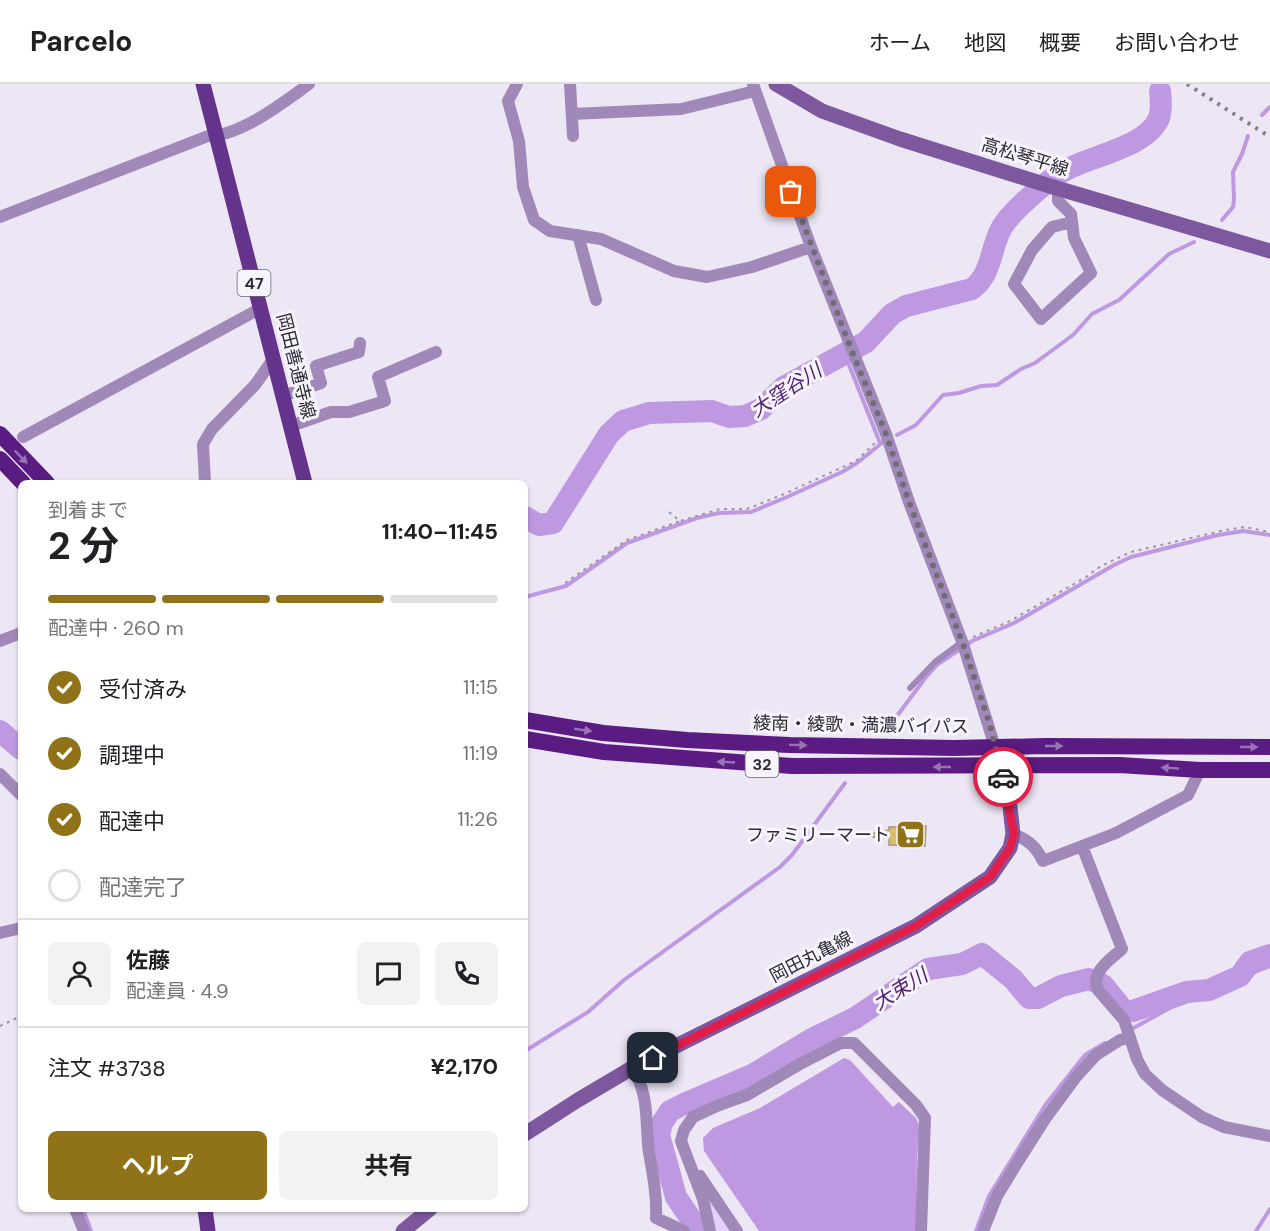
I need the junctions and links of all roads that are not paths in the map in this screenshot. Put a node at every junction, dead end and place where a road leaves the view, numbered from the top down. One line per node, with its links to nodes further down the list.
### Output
1 (203, 84): 8 (main road, 岡田善通寺線 / 47)
2 (309, 84): 8 (street)
3 (517, 84): 13 (street)
4 (570, 84): 7 (street)
5 (776, 84): 10 (main road, 高松琴平線)
6 (754, 87): 7 (street); 14 (street)
7 (572, 114): 9 (street)
8 (217, 136): 11 (street); 17 (main road, 岡田善通寺線 / 47)
9 (573, 136)
10 (1050, 186): 12 (street); 15 (main road, 高松琴平線)
11 (0, 217)
12 (1072, 222): 12 (street)
13 (578, 235): 14 (street); 16 (street)
14 (811, 246): 32 (street)
15 (1270, 250)
16 (596, 300)
17 (261, 308): 20 (main road, 岡田善通寺線 / 47); 24 (street)
18 (360, 343): 21 (street)
19 (435, 352): 22 (street)
20 (274, 358): 21 (main road, 岡田善通寺線 / 47); 28 (street)
21 (284, 396): 22 (main road, 岡田善通寺線 / 47)
22 (291, 426): 29 (main road, 岡田善通寺線 / 47)
23 (0, 434): 27 (highway, one-way to 27)
24 (23, 436)
25 (0, 459): 26 (highway)
26 (20, 480)
27 (44, 480)
28 (205, 480)
29 (304, 480)
30 (18, 634): 31 (street)
31 (0, 641)
32 (963, 645): 33 (lane); 36 (street)
33 (910, 688)
34 (528, 720): 36 (highway, 綾南・綾歌・満濃バイパス / 32, one-way to 36)
35 (528, 739): 38 (highway, 32, one-way to 35)
36 (995, 747): 37 (highway, 綾南・綾歌・満濃バイパス / 32, one-way to 37); 38 (main road)
37 (1270, 747)
38 (1000, 766): 39 (highway, 32, one-way to 38); 43 (main road)
39 (1200, 770): 40 (highway, 32); 44 (street)
40 (1270, 770)
41 (0, 774): 42 (street)
42 (18, 792)
43 (1014, 834): 44 (street); 48 (main road, 岡田丸亀線)
44 (1082, 846): 47 (street)
45 (18, 929): 46 (street)
46 (0, 933)
47 (1129, 1033): 50 (street); 62 (street)
48 (632, 1068): 49 (main road, 岡田丸亀線); 58 (street)
49 (528, 1132)
50 (1270, 1136)
51 (694, 1173): 59 (street); 60 (street); 61 (street)
52 (76, 1212): 55 (street)
53 (205, 1212): 56 (main road)
54 (426, 1212): 57 (main road)
55 (84, 1231)
56 (208, 1231)
57 (403, 1231)
58 (684, 1231)
59 (710, 1231)
60 (737, 1231)
61 (921, 1231)
62 (983, 1231)

